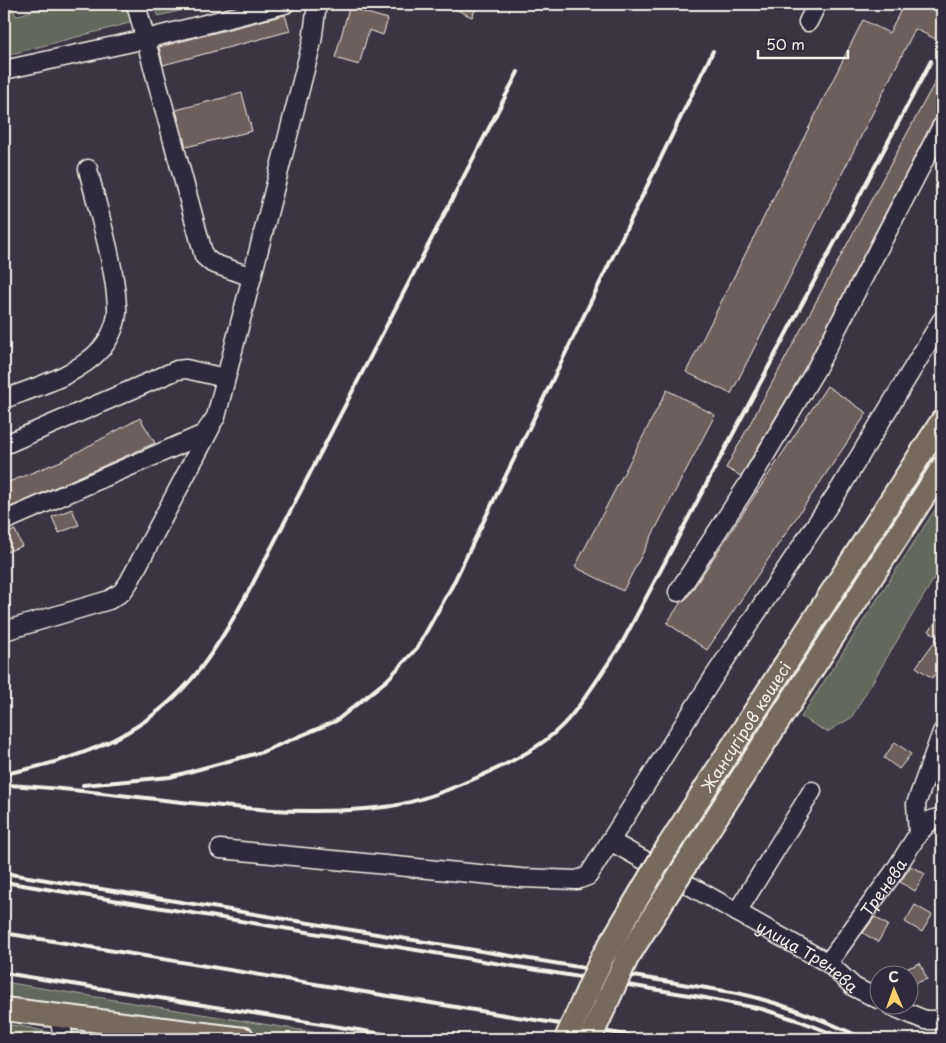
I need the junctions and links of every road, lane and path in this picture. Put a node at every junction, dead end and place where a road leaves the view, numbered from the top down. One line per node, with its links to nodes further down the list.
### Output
1 (136, 4): 6 (street)
2 (285, 4): 6 (street)
3 (317, 4): 10 (street)
4 (817, 4): 5 (street)
5 (808, 22)
6 (146, 39): 7 (street); 10 (street)
7 (4, 70)
8 (942, 126): 19 (street)
9 (88, 169): 13 (street)
10 (252, 277): 12 (street)
11 (942, 320): 25 (street)
12 (225, 378): 15 (street); 16 (street)
13 (4, 399)
14 (942, 421): 37 (main road, Жансүгіров көшесі, bridge)
15 (211, 426): 18 (street); 20 (street)
16 (4, 445)
17 (942, 468): 38 (main road, Жансүгіров көшесі, bridge)
18 (4, 521)
19 (678, 592)
20 (4, 631)
21 (942, 732): 24 (street)
22 (812, 790): 27 (street, улица Тренева)
23 (942, 817): 24 (street, Тренева)
24 (918, 834): 28 (street, Тренева)
25 (610, 841): 26 (street); 27 (street, улица Тренева)
26 (220, 849)
27 (736, 912): 28 (street, улица Тренева)
28 (828, 963): 29 (street, улица Тренева)
29 (868, 994)
30 (4, 1009): 31 (main road)
31 (58, 1015): 34 (main road); 35 (street)
32 (915, 1016): 33 (street)
33 (942, 1020)
34 (185, 1035): 36 (main road)
35 (64, 1039)
36 (244, 1039)
37 (566, 1039)
38 (590, 1039)

